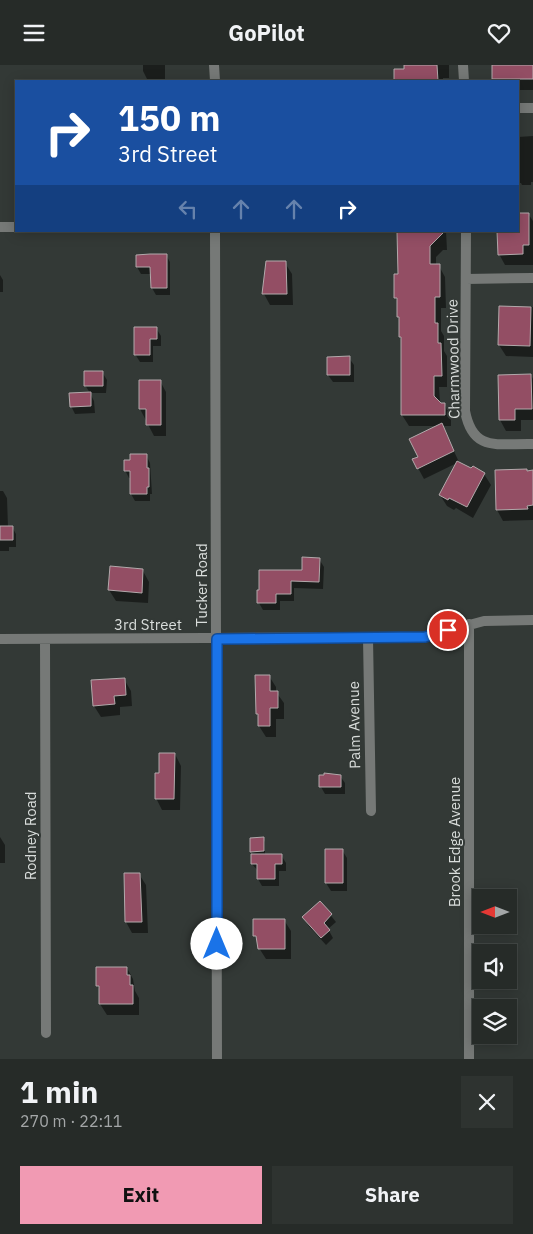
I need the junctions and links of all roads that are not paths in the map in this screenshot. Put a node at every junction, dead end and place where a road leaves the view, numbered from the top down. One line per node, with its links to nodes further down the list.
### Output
1 (214, 65): 3 (street)
2 (463, 65): 4 (street)
3 (215, 80)
4 (464, 80)
5 (533, 108): 6 (street)
6 (519, 109)
7 (0, 227): 8 (street)
8 (15, 227)
9 (216, 232): 18 (street, Tucker Road)
10 (466, 232): 12 (street, Charmwood Drive)
11 (533, 278): 12 (street, Charmwood Drive)
12 (466, 279): 13 (street, Charmwood Drive)
13 (533, 443)
14 (533, 621): 15 (street, 3rd Street)
15 (469, 624): 16 (street, 3rd Street); 23 (street, Brook Edge Avenue)
16 (368, 638): 18 (street, 3rd Street); 20 (street, Palm Avenue)
17 (0, 639): 19 (street, 3rd Street)
18 (217, 639): 19 (street, 3rd Street); 22 (street, Tucker Road)
19 (45, 640): 21 (street, Rodney Road)
20 (371, 811)
21 (46, 1033)
22 (217, 1059)
23 (470, 1059)

